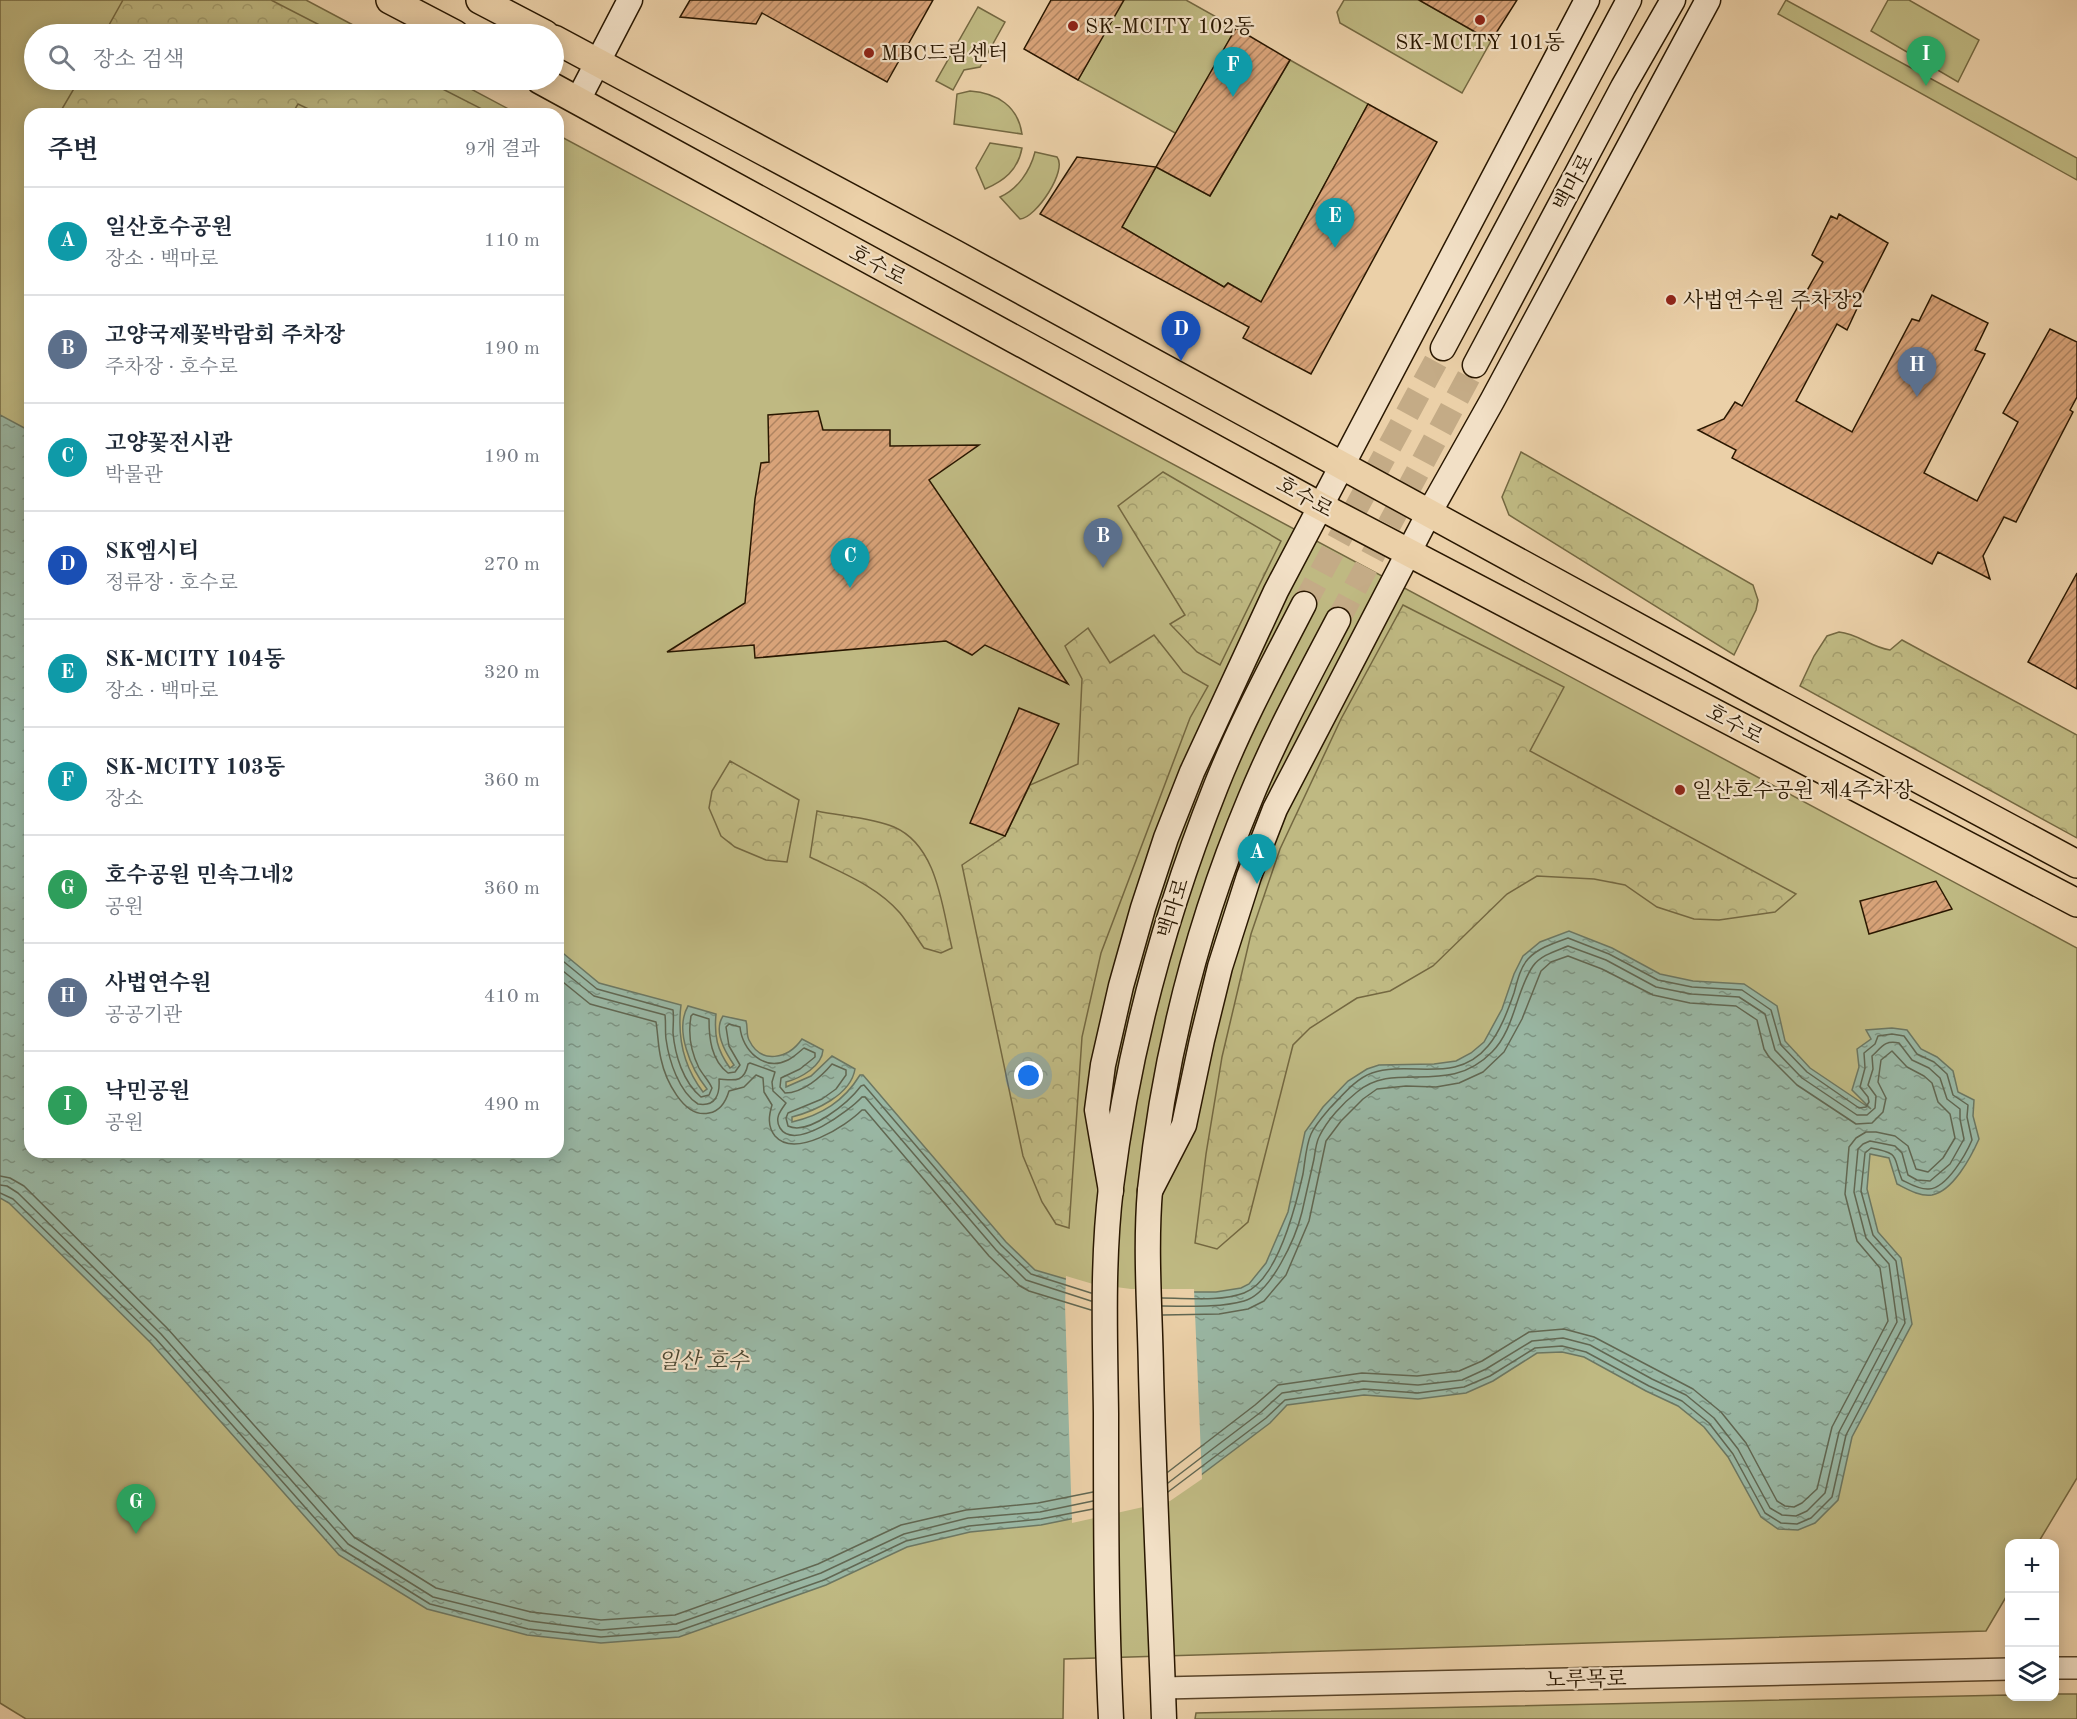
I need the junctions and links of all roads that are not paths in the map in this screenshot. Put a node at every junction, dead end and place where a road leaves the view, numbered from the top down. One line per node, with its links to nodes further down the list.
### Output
1 (390, 0): 8 (main road)
2 (480, 0): 9 (main road)
3 (630, 0): 11 (main road)
4 (1587, 0): 16 (main road)
5 (1629, 0): 14 (main road, 백마로)
6 (1673, 0): 15 (main road, 백마로)
7 (1708, 0): 18 (main road)
8 (436, 24)
9 (526, 24)
10 (564, 44): 11 (main road, 호수로)
11 (597, 62): 13 (main road); 16 (main road, 호수로)
12 (559, 90): 13 (main road, 호수로)
13 (578, 100): 17 (main road, 호수로)
14 (1443, 348)
15 (1475, 365)
16 (1342, 464): 17 (main road); 18 (main road, 호수로)
17 (1320, 506): 19 (main road, 호수로); 24 (main road)
18 (1429, 513): 19 (main road); 22 (main road, 호수로)
19 (1409, 553): 23 (main road, 호수로); 25 (main road)
20 (1304, 604): 24 (main road, 백마로)
21 (1338, 620): 25 (main road, 백마로)
22 (2077, 864)
23 (2077, 903)
24 (1111, 1191): 30 (main road, 백마로)
25 (1150, 1191): 29 (main road, 백마로)
26 (2059, 1668): 27 (street)
27 (2077, 1668)
28 (2005, 1669): 29 (street, 노루목로)
29 (1163, 1688): 31 (main road)
30 (1111, 1719)
31 (1164, 1719)

